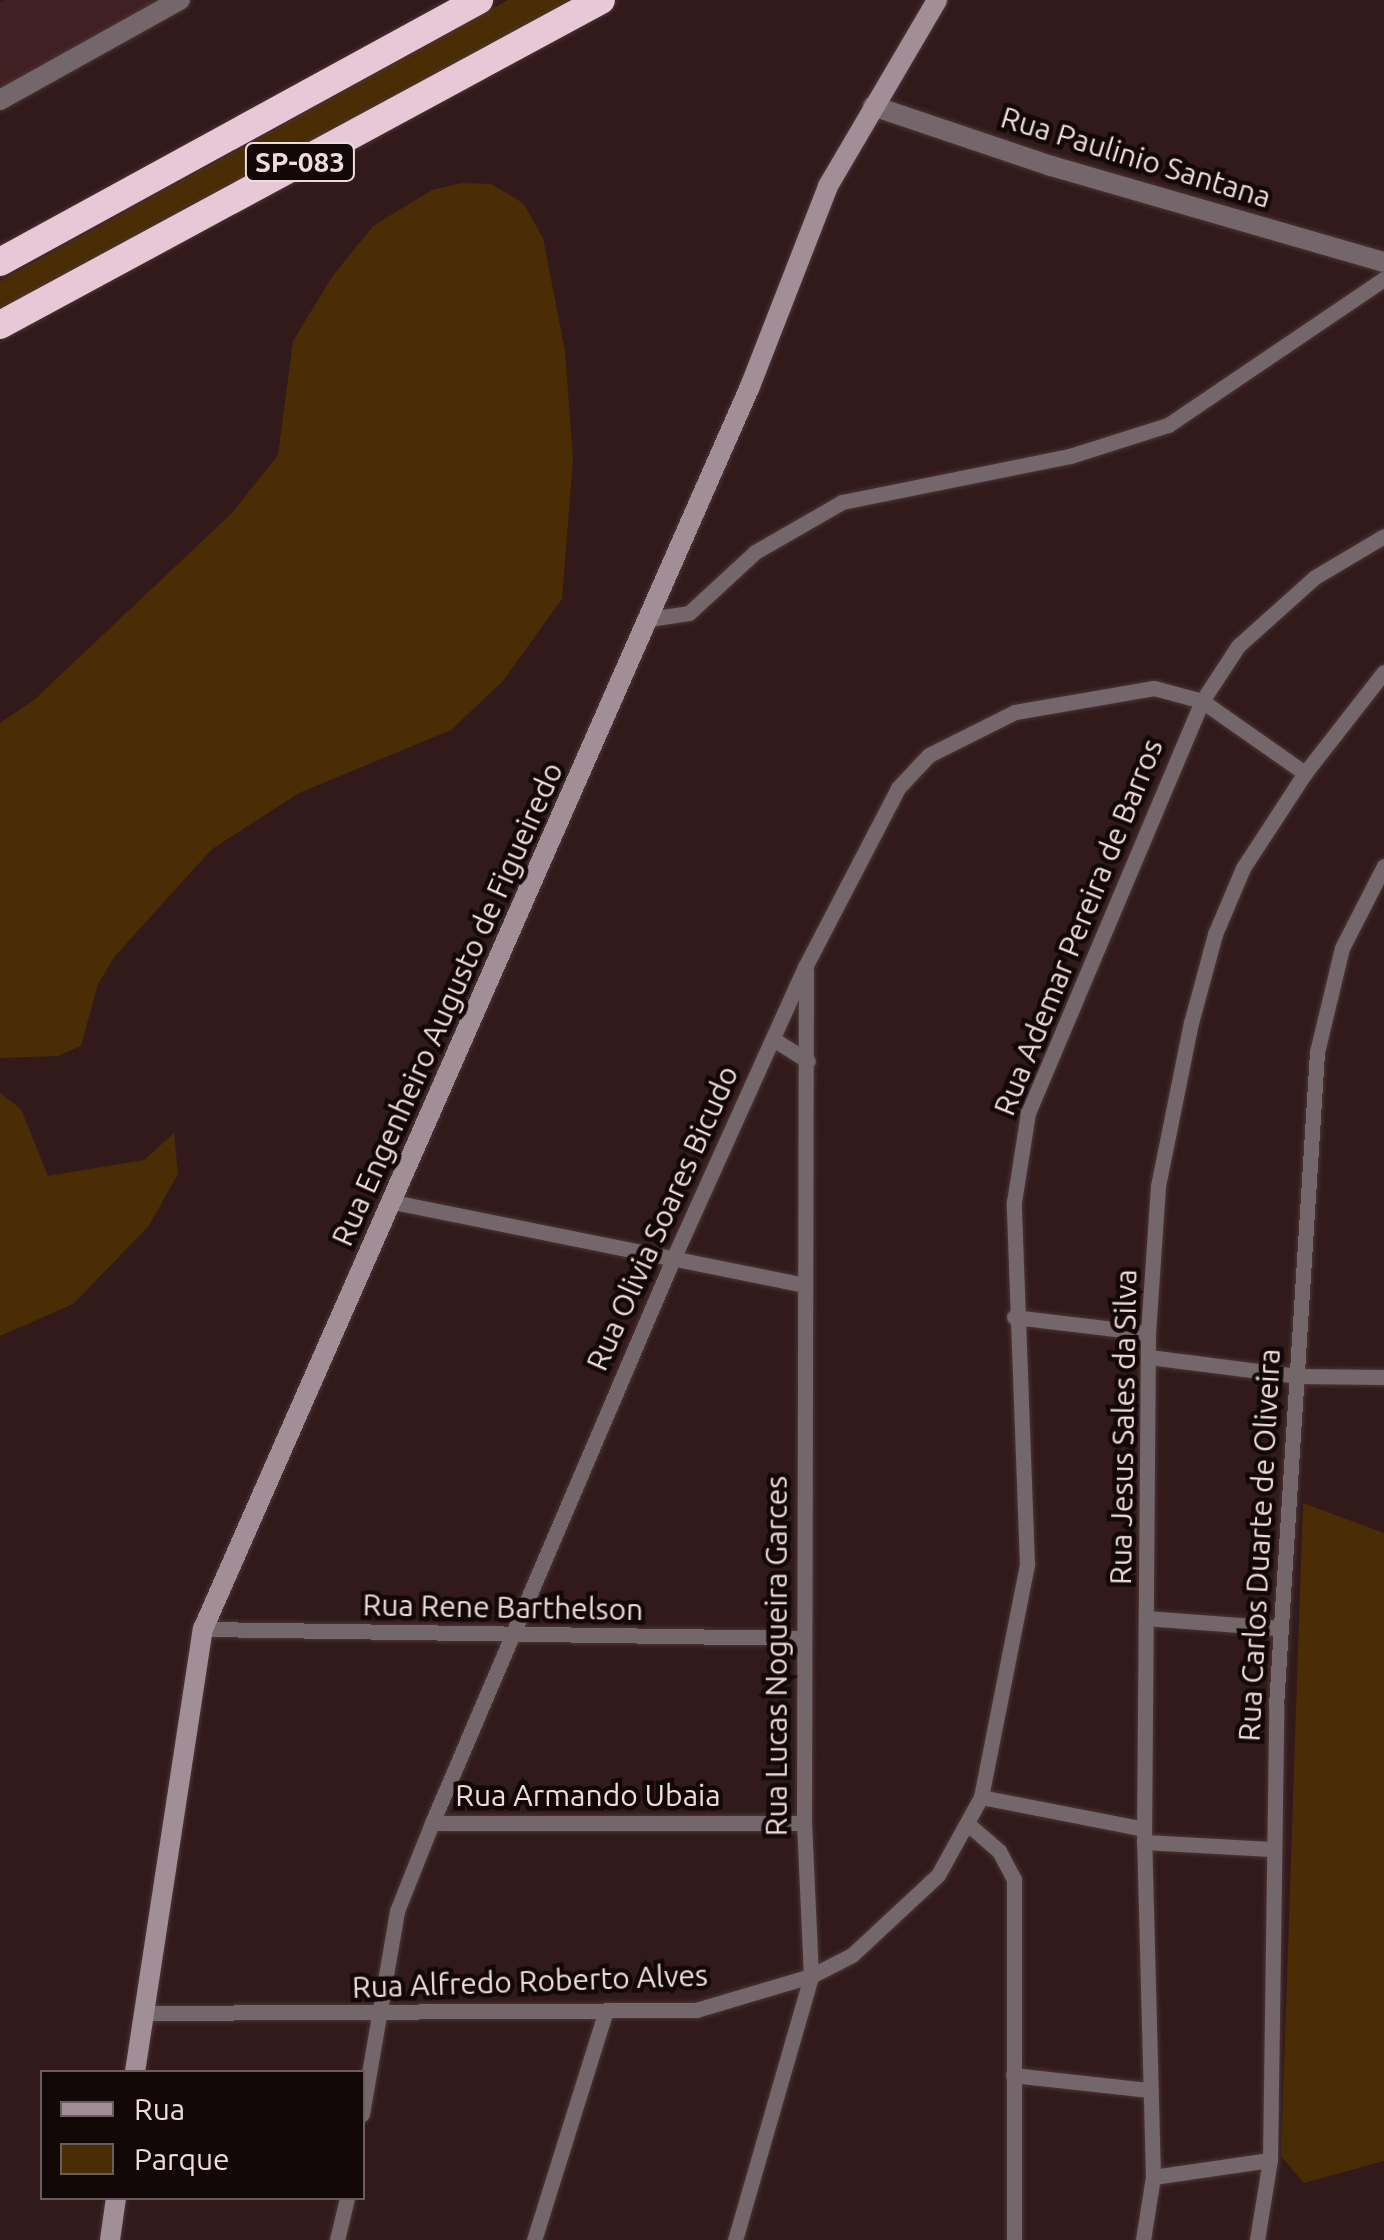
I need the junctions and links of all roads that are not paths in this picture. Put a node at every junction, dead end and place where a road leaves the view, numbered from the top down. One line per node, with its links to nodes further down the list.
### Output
1 (180, 0): 5 (street)
2 (478, 0): 7 (highway, SP-083)
3 (601, 0): 10 (highway, SP-083)
4 (937, 0): 6 (main road, Rua Engenheiro Augusto de Figueiredo)
5 (0, 100)
6 (873, 106): 8 (street, Rua Paulinio Santana); 12 (main road, Rua Engenheiro Augusto de Figueiredo)
7 (0, 262)
8 (1384, 262)
9 (1384, 280): 12 (street)
10 (0, 326)
11 (1384, 536): 14 (street, Rua Ademar Pereira de Barros)
12 (649, 619): 20 (main road, Rua Engenheiro Augusto de Figueiredo)
13 (1384, 672): 15 (street, Rua Jesus Sales da Silva)
14 (1202, 701): 15 (street, Rua Olivia Soares Bicudo); 17 (street, Rua Olivia Soares Bicudo); 23 (street, Rua Ademar Pereira de Barros)
15 (1304, 772): 24 (street, Rua Jesus Sales da Silva)
16 (1384, 866): 26 (street, Rua Carlos Duarte de Oliveira)
17 (806, 967): 18 (street, Rua Olivia Soares Bicudo); 19 (street, Rua Lucas Nogueira Garces)
18 (772, 1039): 19 (street); 21 (street, Rua Olivia Soares Bicudo)
19 (808, 1061): 22 (street, Rua Lucas Nogueira Garces)
20 (394, 1202): 21 (street); 30 (main road, Rua Engenheiro Augusto de Figueiredo)
21 (673, 1259): 22 (street); 31 (street, Rua Olivia Soares Bicudo)
22 (801, 1284): 32 (street, Rua Lucas Nogueira Garces)
23 (1014, 1317): 24 (street); 33 (street, Rua Ademar Pereira de Barros)
24 (1148, 1333): 25 (street, Rua Jesus Sales da Silva)
25 (1149, 1357): 26 (street); 28 (street, Rua Jesus Sales da Silva)
26 (1297, 1376): 27 (street); 29 (street, Rua Carlos Duarte de Oliveira)
27 (1384, 1377)
28 (1146, 1618): 29 (street); 37 (street, Rua Jesus Sales da Silva)
29 (1280, 1628): 38 (street, Rua Carlos Duarte de Oliveira)
30 (203, 1629): 31 (street, Rua Rene Barthelson); 41 (main road, Rua Engenheiro Augusto de Figueiredo)
31 (510, 1635): 32 (street, Rua Rene Barthelson); 34 (street, Rua Olivia Soares Bicudo)
32 (803, 1638): 35 (street, Rua Lucas Nogueira Garces)
33 (980, 1797): 36 (street, Rua Ademar Pereira de Barros); 37 (street)
34 (432, 1823): 35 (street, Rua Armando Ubaia); 40 (street, Rua Olivia Soares Bicudo)
35 (804, 1823): 39 (street, Rua Lucas Nogueira Garces)
36 (969, 1825): 39 (street, Rua Alfredo Roberto Alves); 44 (street)
37 (1144, 1835): 38 (street); 45 (street, Rua Jesus Sales da Silva)
38 (1271, 1849): 47 (street, Rua Carlos Duarte de Oliveira)
39 (811, 1976): 42 (street, Rua Alfredo Roberto Alves); 54 (street, Rua Lucas Nogueira Garces)
40 (381, 2012): 41 (street, Rua Alfredo Roberto Alves); 42 (street, Rua Alfredo Roberto Alves); 46 (street, Rua Olivia Soares Bicudo)
41 (144, 2013): 43 (main road, Rua Engenheiro Augusto de Figueiredo)
42 (604, 2013): 53 (street)
43 (134, 2070)
44 (1013, 2074): 45 (street); 55 (street)
45 (1150, 2090): 48 (street, Rua Jesus Sales da Silva)
46 (365, 2098)
47 (1270, 2160): 48 (street); 57 (street, Rua Carlos Duarte de Oliveira)
48 (1152, 2177): 56 (street, Rua Jesus Sales da Silva)
49 (116, 2200): 51 (main road)
50 (347, 2200): 52 (street)
51 (110, 2240)
52 (337, 2240)
53 (534, 2240)
54 (735, 2240)
55 (1014, 2240)
56 (1144, 2240)
57 (1257, 2240)

